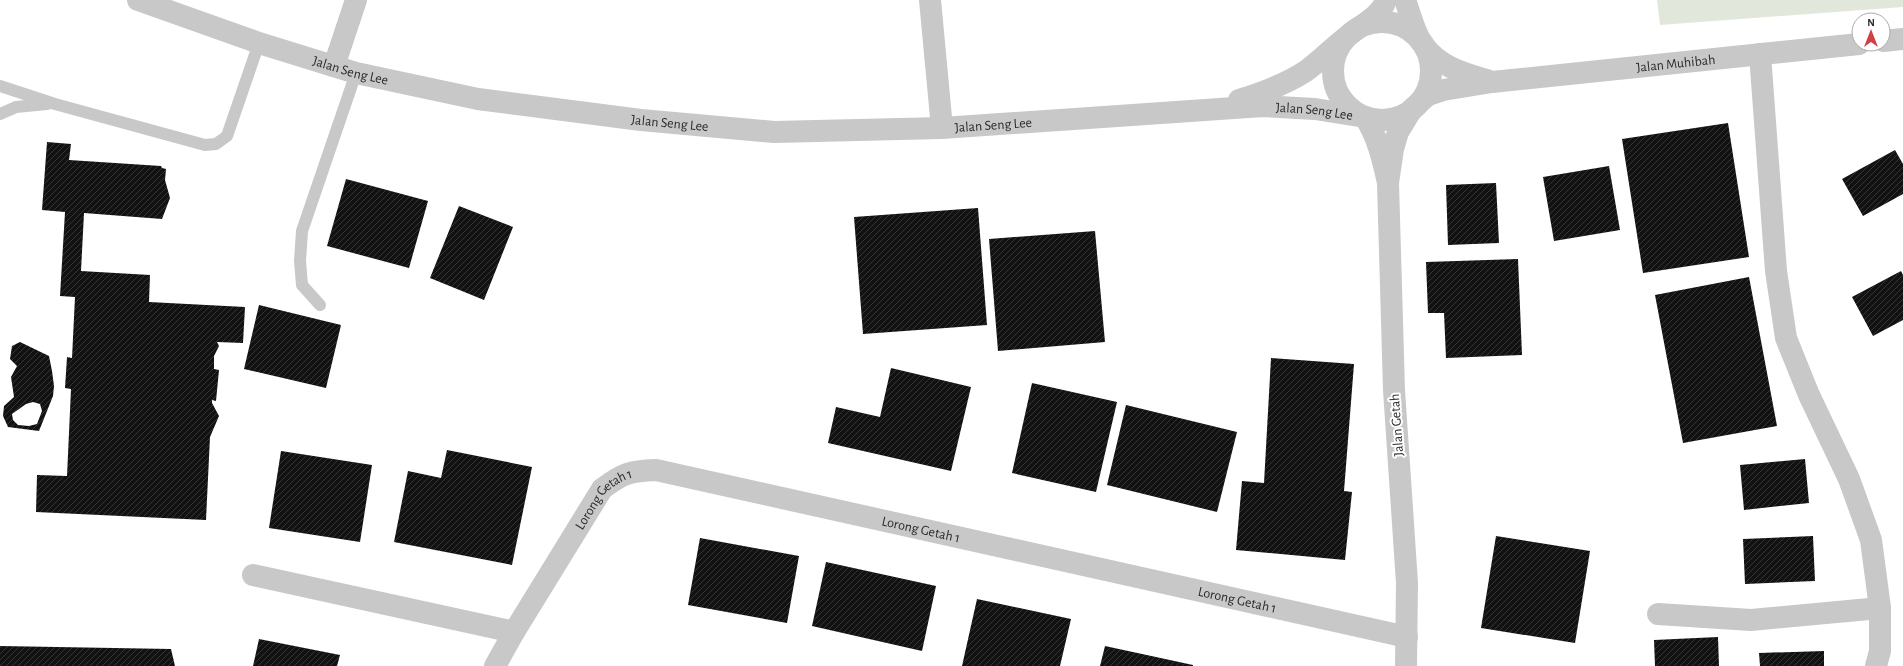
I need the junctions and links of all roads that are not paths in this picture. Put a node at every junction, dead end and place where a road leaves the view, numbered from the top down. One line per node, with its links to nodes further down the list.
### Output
1 (138, 0): 9 (street, Jalan Seng Lee)
2 (356, 0): 13 (street)
3 (930, 0): 22 (street)
4 (1386, 0): 6 (street)
5 (1405, 0): 10 (street)
6 (1348, 36): 10 (street); 18 (street, Jalan Seng Lee); 21 (street)
7 (1903, 39): 8 (street)
8 (1891, 40)
9 (259, 43): 13 (street, Jalan Seng Lee); 17 (lane)
10 (1422, 43): 15 (street, Jalan Muhibah); 19 (street)
11 (1851, 45): 12 (street, Jalan Muhibah)
12 (1760, 54): 15 (street, Jalan Muhibah); 26 (street)
13 (334, 66): 14 (street, Jalan Seng Lee)
14 (356, 73): 22 (street, Jalan Seng Lee); 24 (lane)
15 (1492, 82): 19 (street, Jalan Muhibah)
16 (0, 86): 17 (lane)
17 (55, 104): 20 (lane)
18 (1216, 108): 21 (street, Jalan Seng Lee); 22 (street, Jalan Seng Lee)
19 (1412, 109): 21 (street); 23 (street, Jalan Getah)
20 (0, 114)
21 (1365, 117): 23 (street, Jalan Getah)
22 (942, 128)
23 (1388, 183): 29 (street, Jalan Getah)
24 (320, 305)
25 (253, 575): 28 (street)
26 (1880, 608): 27 (street); 32 (street)
27 (1658, 614)
28 (514, 632): 29 (street, Lorong Getah 1); 30 (street, Lorong Getah 1)
29 (1407, 637): 31 (street, Jalan Getah)
30 (495, 666)
31 (1406, 666)
32 (1876, 666)

